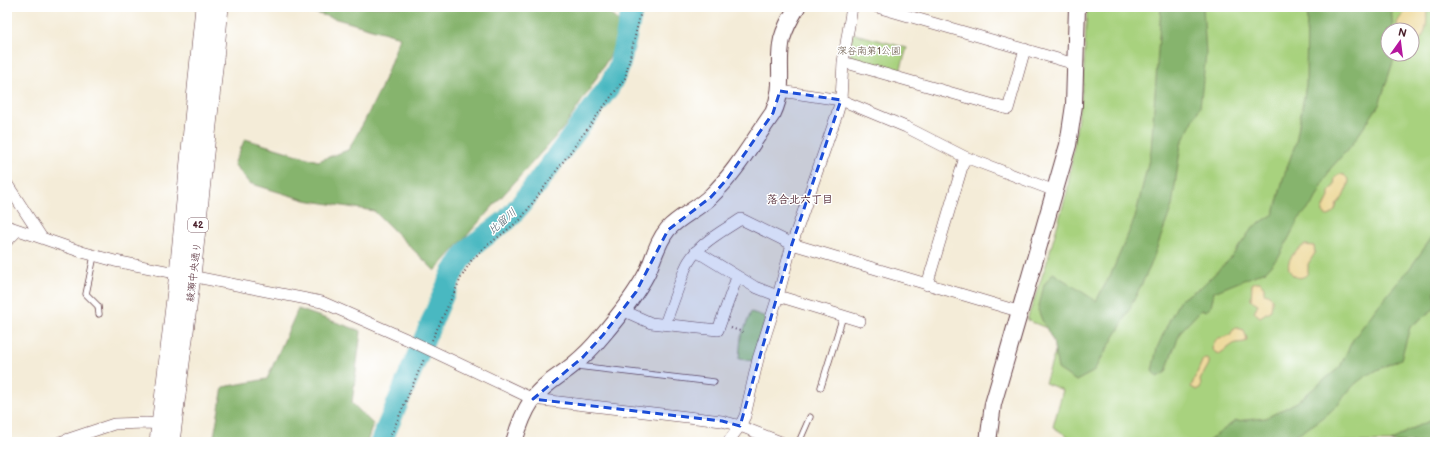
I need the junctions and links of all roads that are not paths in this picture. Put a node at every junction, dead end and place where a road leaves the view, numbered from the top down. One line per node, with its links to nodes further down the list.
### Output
1 (204, 7): 22 (main road, 綾瀬中央通り / 42)
2 (220, 7): 22 (main road, 綾瀬中央通り / 42)
3 (796, 7): 10 (street)
4 (852, 7): 8 (street)
5 (877, 7): 7 (street)
6 (1078, 7): 9 (street)
7 (1025, 50): 8 (street); 9 (street)
8 (843, 62): 11 (street)
9 (1075, 64): 14 (street)
10 (780, 91): 11 (street); 26 (street)
11 (841, 100): 12 (street); 19 (street)
12 (965, 156): 14 (street); 24 (street)
13 (7, 184): 17 (street)
14 (1055, 191): 27 (street)
15 (7, 226): 16 (street)
16 (18, 230): 17 (street); 18 (street)
17 (42, 238): 21 (street)
18 (7, 240)
19 (792, 244): 20 (street); 24 (street); 25 (street)
20 (696, 251): 23 (street); 31 (street)
21 (94, 256): 22 (street); 28 (lane)
22 (185, 275): 35 (street); 37 (main road, 綾瀬中央通り / 42); 41 (main road, 綾瀬中央通り / 42)
23 (738, 276): 25 (street); 31 (street)
24 (927, 285): 27 (street)
25 (778, 296): 29 (street); 38 (street)
26 (622, 310): 31 (street); 32 (street)
27 (1021, 312): 46 (street)
28 (99, 314)
29 (843, 316): 30 (street); 34 (lane)
30 (860, 321)
31 (665, 324)
32 (572, 366): 33 (lane); 35 (street)
33 (714, 382)
34 (822, 387)
35 (533, 399): 38 (street); 42 (street)
36 (810, 417): 45 (lane)
37 (160, 424): 39 (street); 40 (main road, 綾瀬中央通り / 42)
38 (740, 426): 43 (street); 44 (street)
39 (60, 442)
40 (158, 442)
41 (171, 442)
42 (514, 442)
43 (728, 442)
44 (781, 442)
45 (799, 442)
46 (988, 442)

